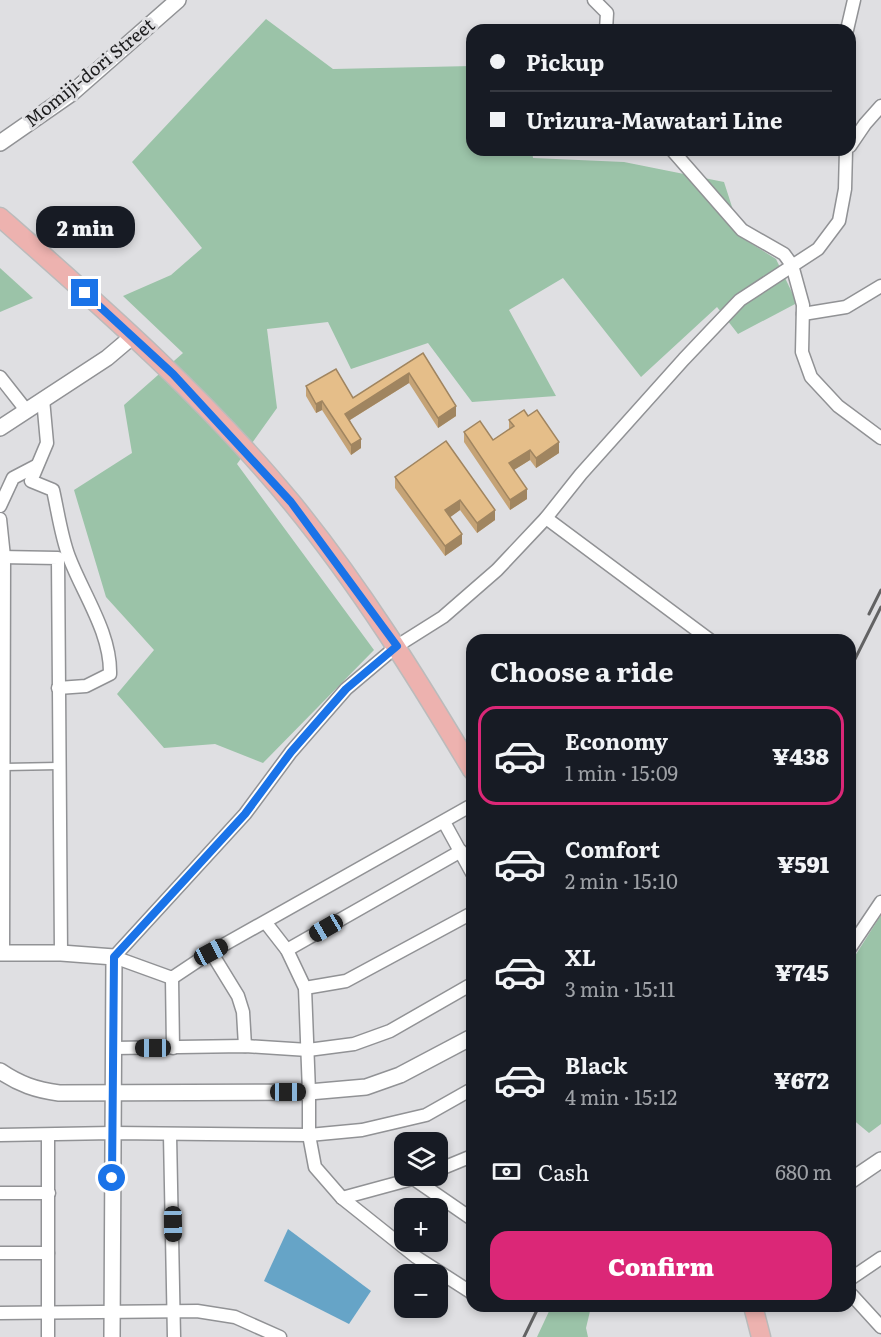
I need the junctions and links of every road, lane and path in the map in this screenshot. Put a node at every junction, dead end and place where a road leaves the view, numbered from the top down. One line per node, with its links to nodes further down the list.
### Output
1 (178, 0): 8 (street, Momiji-dori Street)
2 (594, 0): 4 (street)
3 (854, 0): 5 (street)
4 (606, 24)
5 (848, 24)
6 (881, 106): 7 (street)
7 (856, 137)
8 (0, 143)
9 (677, 156): 12 (street)
10 (847, 156): 12 (street)
11 (0, 217): 15 (main road)
12 (792, 265): 14 (street); 23 (street)
13 (881, 286): 14 (street)
14 (803, 314): 20 (street)
15 (133, 336): 17 (street); 27 (main road)
16 (0, 376): 18 (street)
17 (43, 399): 18 (street); 21 (street)
18 (26, 410): 19 (street)
19 (0, 428)
20 (881, 438)
21 (36, 466): 22 (street); 28 (street)
22 (0, 506)
23 (546, 518): 26 (street); 27 (street)
24 (0, 519): 25 (street)
25 (2, 557): 28 (street); 31 (street)
26 (702, 634)
27 (397, 646): 29 (main road); 44 (street)
28 (58, 688): 30 (street)
29 (466, 760)
30 (59, 766): 31 (lane); 43 (street)
31 (2, 767): 42 (street)
32 (466, 809): 33 (street)
33 (444, 822): 34 (street); 38 (street)
34 (461, 851): 35 (street); 40 (street)
35 (466, 861)
36 (881, 902): 39 (street)
37 (466, 916): 47 (street)
38 (266, 922): 40 (street); 41 (street)
39 (856, 939)
40 (287, 950): 47 (street)
41 (211, 952): 45 (street); 49 (street)
42 (2, 953): 43 (street)
43 (61, 953): 44 (street)
44 (114, 957): 45 (street); 50 (street)
45 (172, 978): 51 (street)
46 (466, 987): 52 (street)
47 (305, 988): 52 (street)
48 (466, 1039): 54 (street)
49 (245, 1046): 51 (street); 52 (street)
50 (113, 1048): 51 (street); 56 (street)
51 (173, 1048)
52 (308, 1050): 54 (street)
53 (0, 1071): 56 (street)
54 (309, 1092): 56 (street); 61 (street)
55 (466, 1092): 61 (street)
56 (114, 1094): 57 (street)
57 (112, 1133): 59 (street); 60 (street); 78 (street)
58 (0, 1135): 59 (street)
59 (48, 1135): 69 (street)
60 (170, 1135): 61 (street); 79 (street)
61 (309, 1136): 70 (street)
62 (466, 1158): 64 (street)
63 (881, 1160): 65 (street)
64 (448, 1166)
65 (856, 1177)
66 (394, 1184): 70 (street)
67 (429, 1186): 71 (street)
68 (0, 1193): 69 (street)
69 (49, 1193): 73 (street)
70 (342, 1198): 76 (street)
71 (466, 1214)
72 (0, 1253): 73 (street)
73 (48, 1253): 82 (street)
74 (881, 1258): 75 (street)
75 (856, 1275)
76 (466, 1289)
77 (856, 1300): 83 (street)
78 (112, 1312): 79 (street); 82 (street); 85 (street)
79 (175, 1312): 86 (street); 87 (street)
80 (755, 1312): 88 (main road)
81 (0, 1313): 82 (street)
82 (48, 1313): 84 (street)
83 (881, 1327)
84 (48, 1337)
85 (112, 1337)
86 (174, 1337)
87 (280, 1337)
88 (761, 1337)

